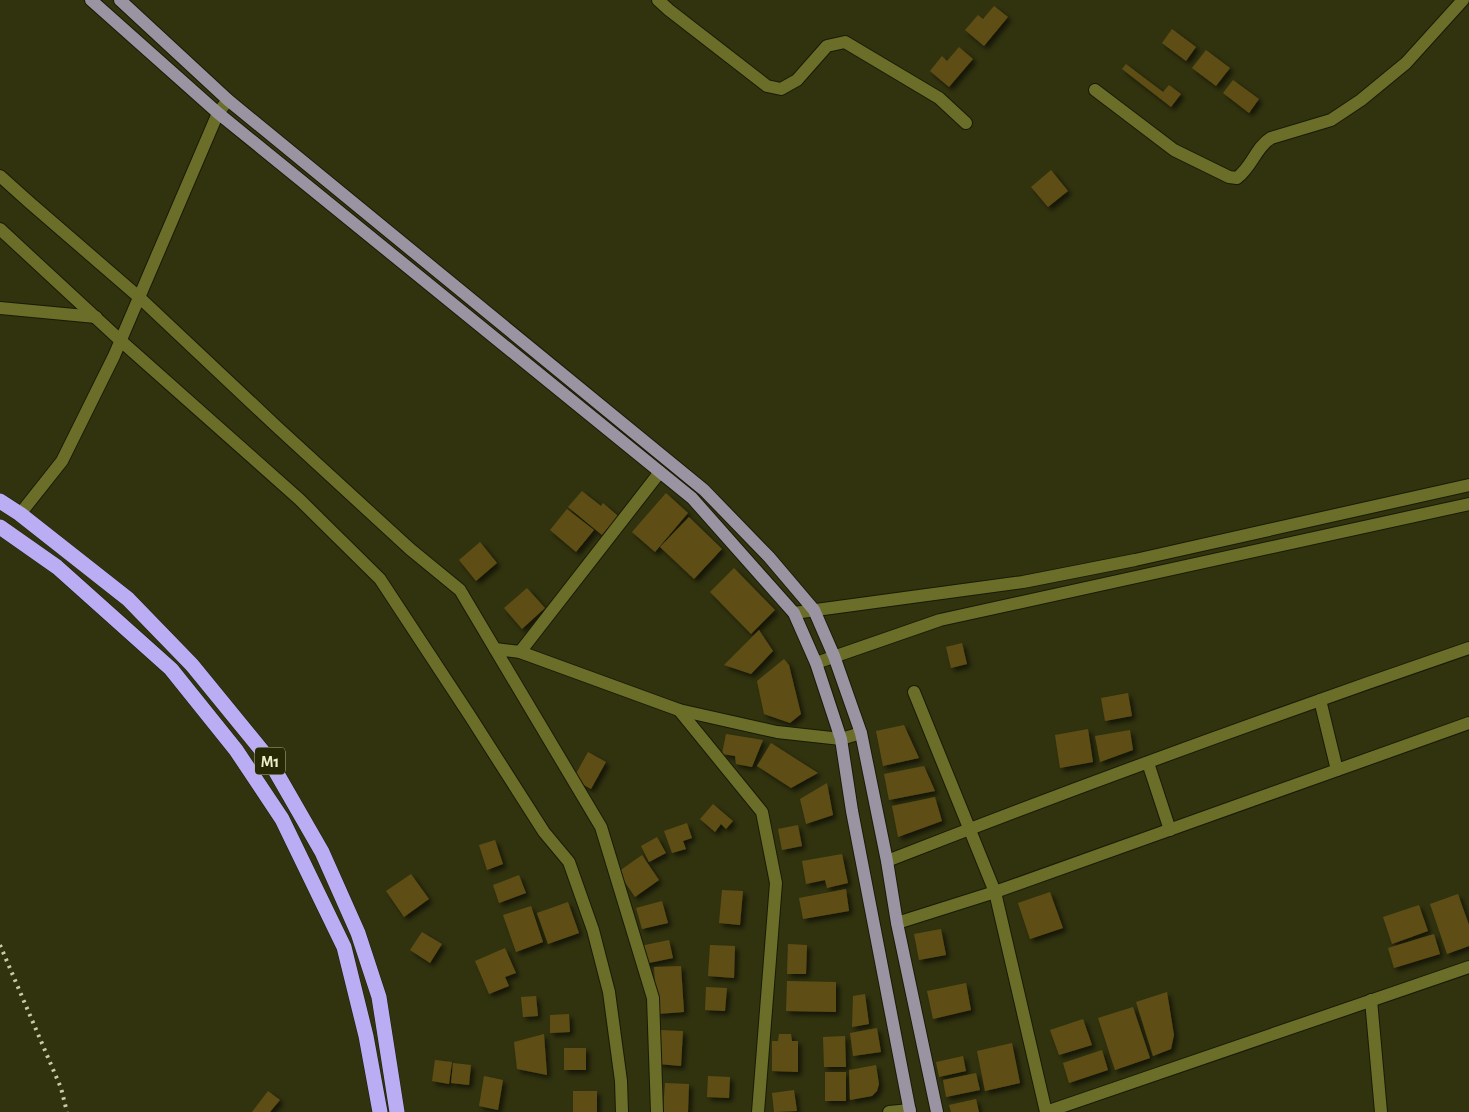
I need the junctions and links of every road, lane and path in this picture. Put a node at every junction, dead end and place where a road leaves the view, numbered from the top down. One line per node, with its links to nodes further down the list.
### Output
1 (120, 0): 6 (main road)
2 (658, 0): 8 (street)
3 (1463, 0): 5 (street)
4 (94, 1): 7 (main road)
5 (1095, 90)
6 (228, 100): 7 (street); 21 (main road)
7 (218, 113): 11 (street); 15 (main road)
8 (966, 124)
9 (0, 176): 11 (street)
10 (0, 229): 13 (street)
11 (140, 298): 14 (street); 24 (street)
12 (0, 308): 13 (street)
13 (96, 317): 14 (street)
14 (121, 341): 19 (street); 46 (street)
15 (660, 472): 22 (main road); 25 (street)
16 (1469, 485): 21 (street)
17 (0, 501): 19 (highway, M1)
18 (1469, 504): 26 (street)
19 (20, 514): 45 (highway, M1)
20 (0, 527): 44 (highway, M1)
21 (814, 610): 22 (street); 26 (main road)
22 (794, 612): 27 (main road)
23 (1469, 648): 29 (street)
24 (495, 649): 25 (street); 47 (street)
25 (520, 652): 30 (street)
26 (834, 656): 27 (street); 32 (main road)
27 (816, 663): 33 (main road)
28 (914, 692): 36 (street)
29 (1320, 700): 34 (street); 35 (street)
30 (679, 710): 33 (street); 48 (street)
31 (1469, 723): 35 (street)
32 (861, 733): 33 (street); 38 (main road)
33 (841, 740): 43 (main road)
34 (1148, 763): 36 (street); 37 (street)
35 (1337, 770): 37 (street)
36 (970, 829): 38 (street); 39 (street)
37 (1170, 830): 39 (street)
38 (887, 861): 40 (main road)
39 (995, 892): 40 (street); 51 (street)
40 (897, 923): 50 (main road)
41 (1469, 966): 42 (street)
42 (1371, 1000): 51 (street); 52 (street)
43 (910, 1111): 49 (street)
44 (380, 1112)
45 (397, 1112)
46 (622, 1112)
47 (657, 1112)
48 (758, 1112)
49 (889, 1112)
50 (937, 1112)
51 (1046, 1112)
52 (1381, 1112)

